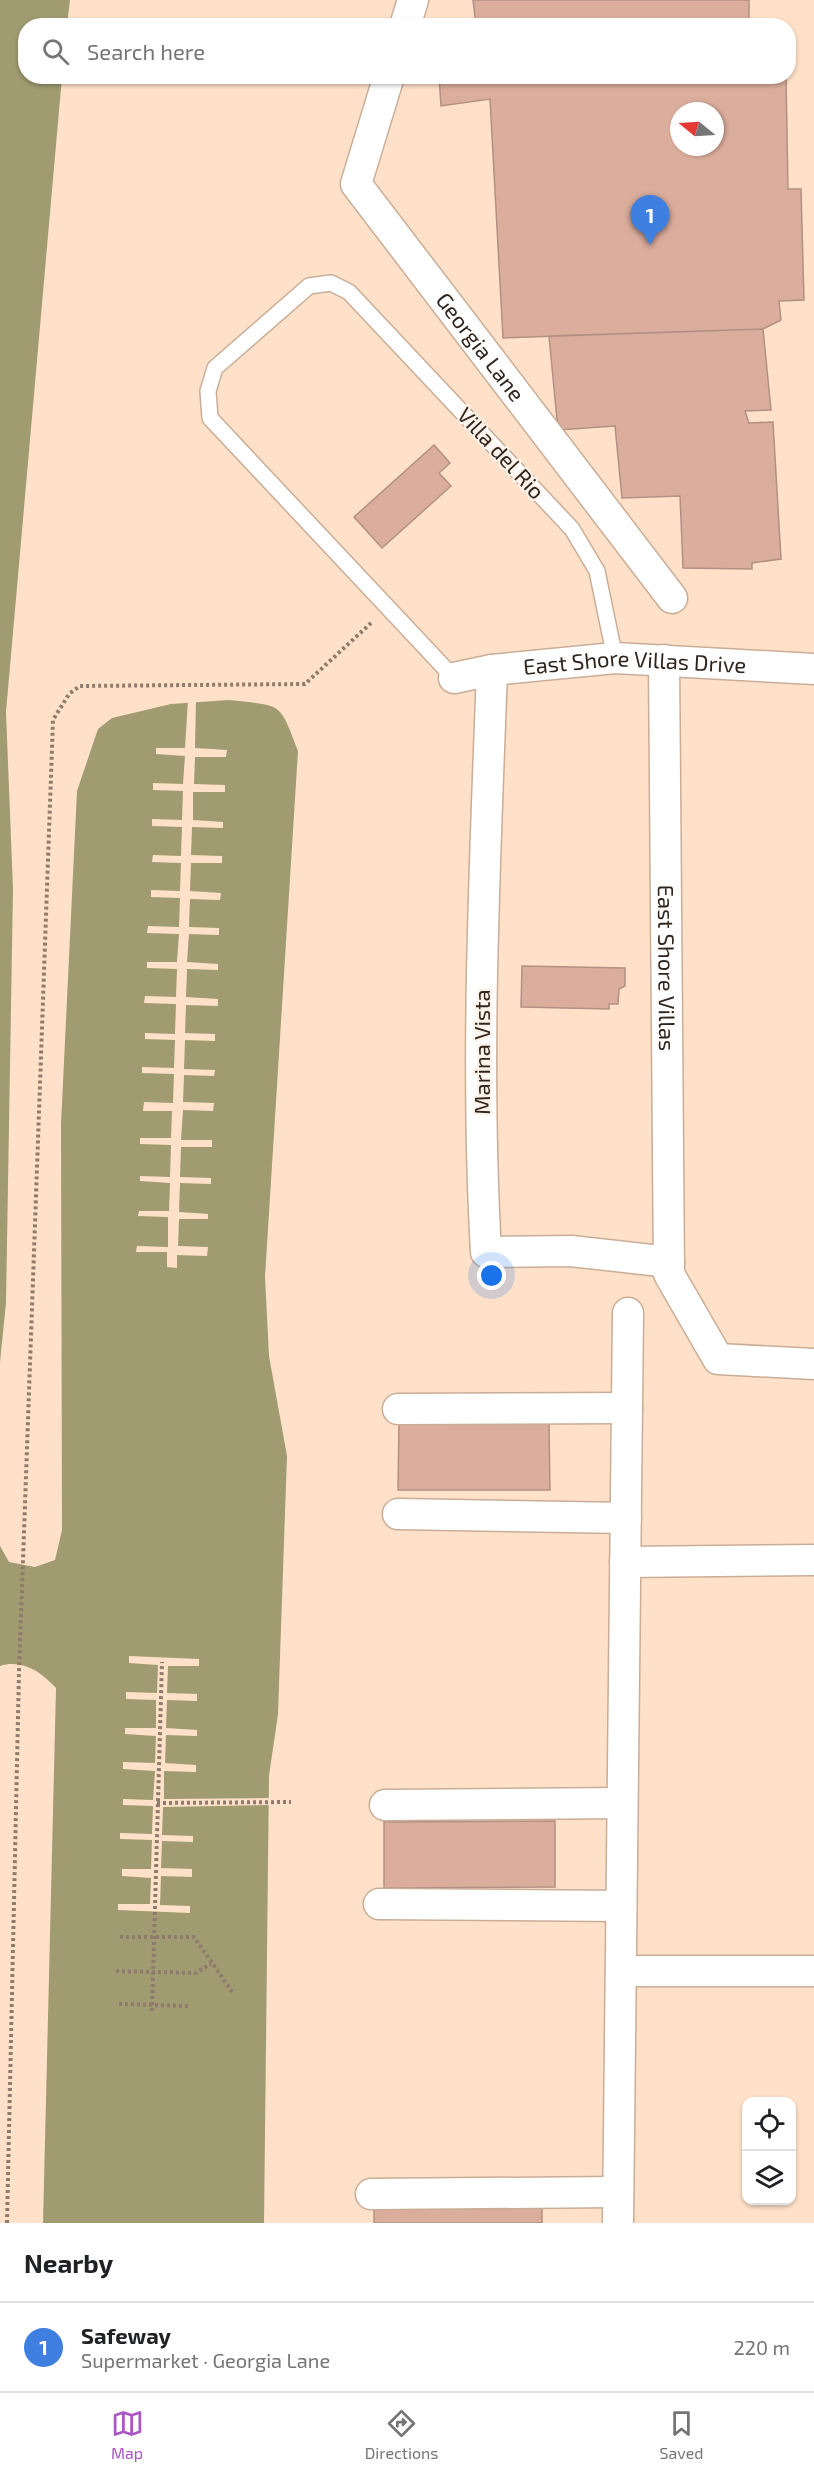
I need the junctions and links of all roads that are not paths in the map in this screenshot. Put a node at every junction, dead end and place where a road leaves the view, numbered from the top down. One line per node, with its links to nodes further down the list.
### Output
1 (413, 0): 2 (street)
2 (407, 18)
3 (387, 84): 4 (street, Georgia Lane)
4 (672, 598)
5 (615, 658): 6 (street, East Shore Villas Drive); 8 (street, East Shore Villas Drive); 9 (lane, Villa del Rio)
6 (664, 660): 7 (street, East Shore Villas Drive); 10 (street, East Shore Villas)
7 (814, 669)
8 (492, 670): 9 (street, East Shore Villas Drive); 10 (street, Marina Vista)
9 (454, 678)
10 (669, 1268): 12 (street)
11 (628, 1313): 13 (street)
12 (814, 1364)
13 (627, 1408): 14 (street); 16 (street)
14 (398, 1409)
15 (398, 1514): 16 (street)
16 (626, 1518): 18 (street)
17 (814, 1560): 18 (street)
18 (625, 1562): 19 (street)
19 (622, 1803): 20 (street); 22 (street)
20 (385, 1805)
21 (379, 1904): 22 (street)
22 (621, 1906): 23 (street)
23 (621, 1971): 24 (street); 25 (street)
24 (814, 1971)
25 (618, 2192): 26 (street); 27 (street)
26 (371, 2194)
27 (618, 2223)

